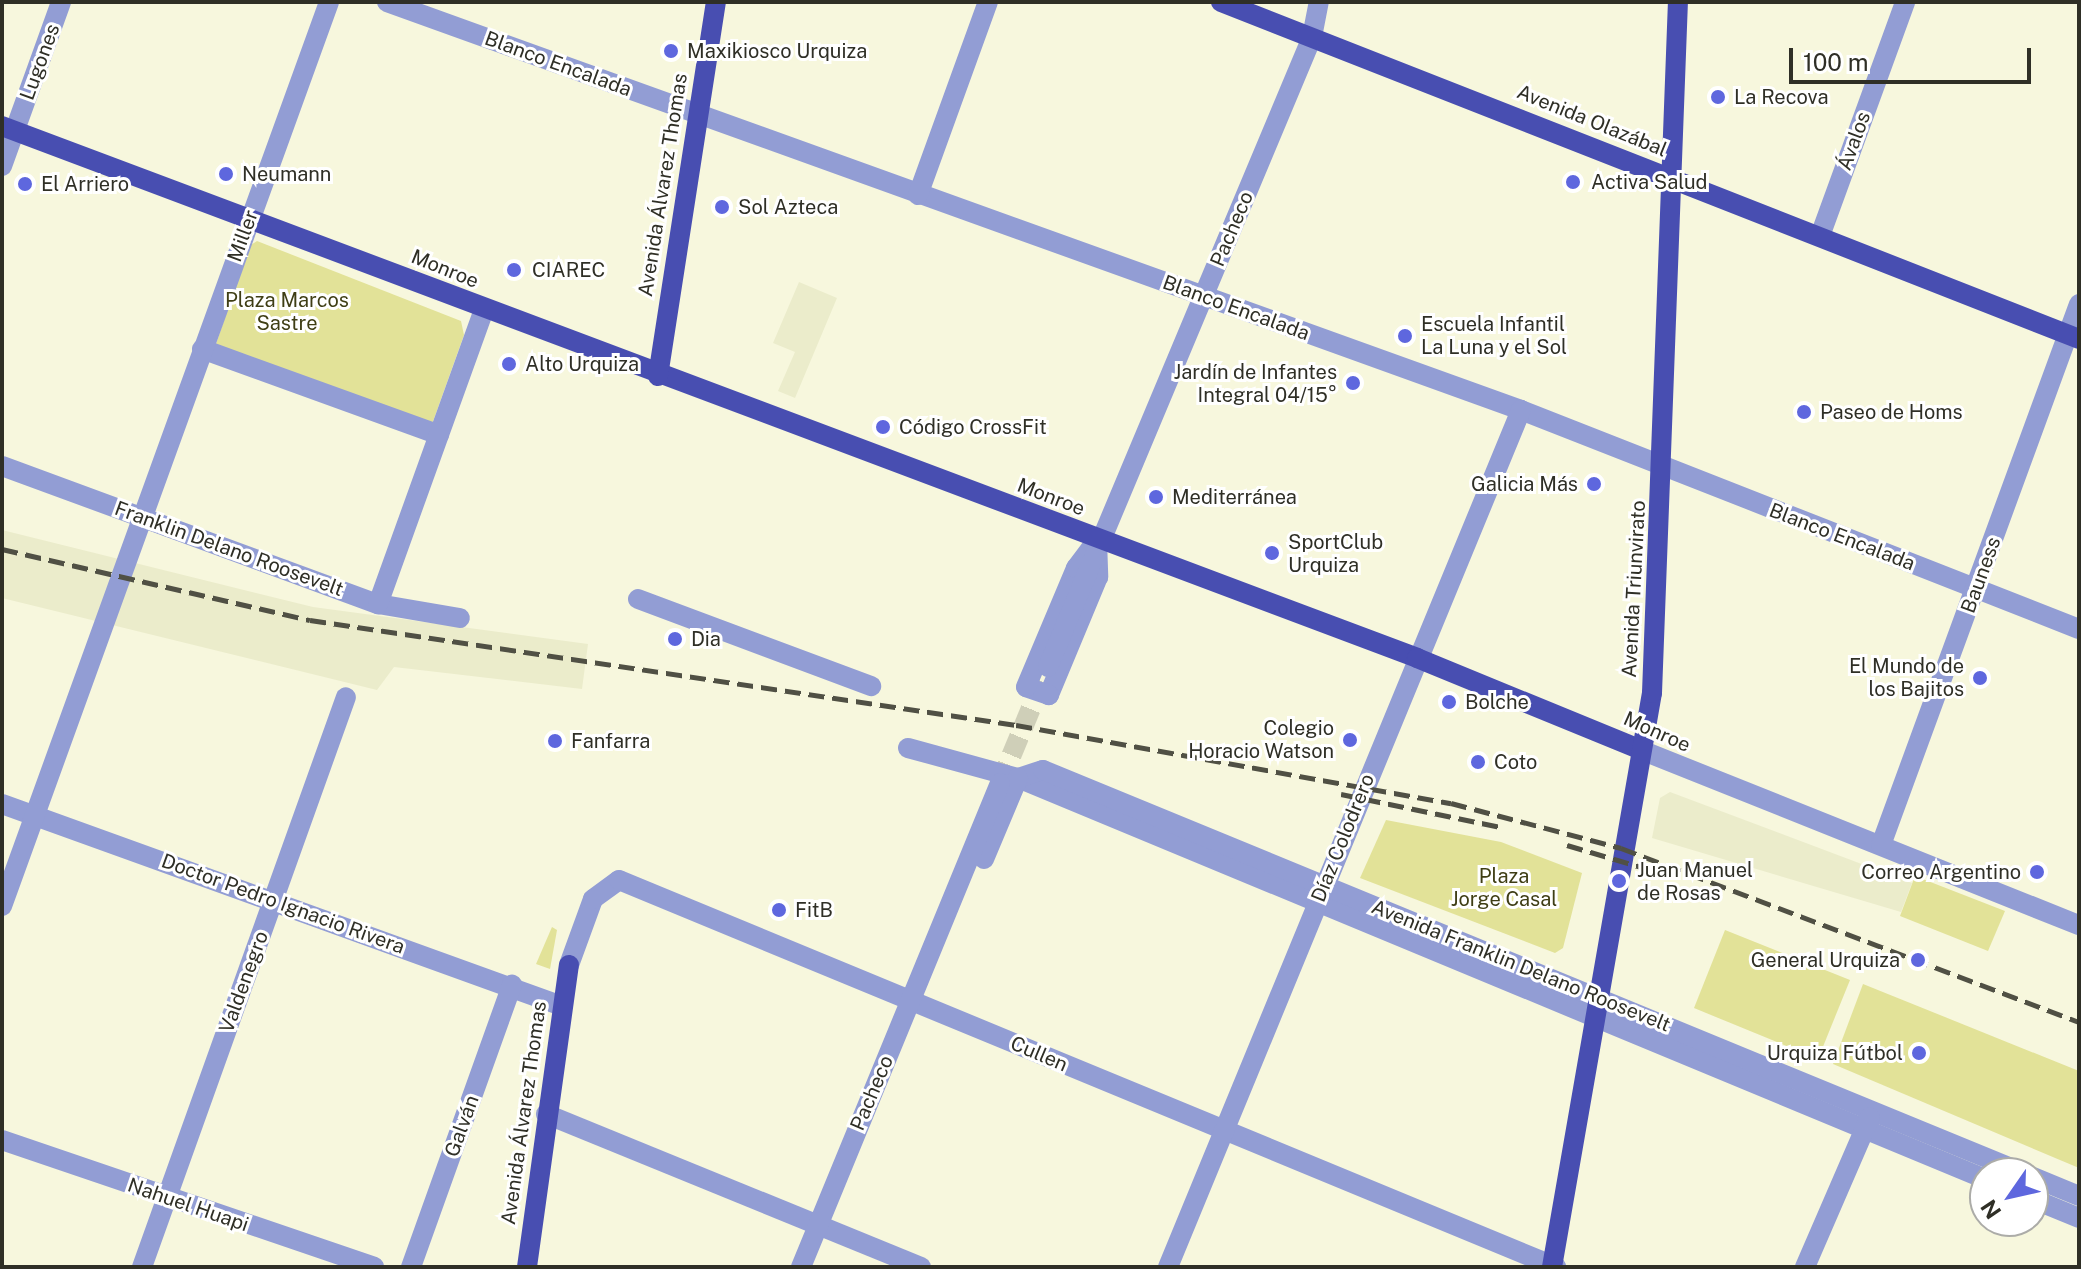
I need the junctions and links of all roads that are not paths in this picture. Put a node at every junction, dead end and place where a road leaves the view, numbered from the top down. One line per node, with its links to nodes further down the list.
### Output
1 (61, 2): 12 (street, Lugones)
2 (329, 2): 16 (street, Miller)
3 (387, 2): 11 (street, Blanco Encalada)
4 (716, 2): 11 (main road, Avenida Álvarez Thomas)
5 (988, 2): 15 (street)
6 (1221, 2): 10 (main road, Avenida Olazábal)
7 (1319, 2): 10 (street, Pacheco)
8 (1678, 2): 14 (main road, Avenida Triunvirato)
9 (1905, 2): 17 (street, Ávalos)
10 (1312, 37): 14 (main road, Avenida Olazábal); 18 (street, Pacheco)
11 (698, 115): 15 (street, Blanco Encalada); 23 (main road, Avenida Álvarez Thomas)
12 (9, 128): 13 (street, Lugones); 16 (main road, Monroe)
13 (2, 166)
14 (1666, 177): 17 (main road, Avenida Olazábal); 27 (main road, Avenida Triunvirato)
15 (918, 195): 18 (street, Blanco Encalada)
16 (250, 219): 20 (main road, Monroe); 22 (street, Miller)
17 (1820, 236): 21 (main road, Avenida Olazábal)
18 (1203, 297): 24 (street, Blanco Encalada); 29 (street, Pacheco)
19 (2079, 304): 21 (street, Bauness)
20 (484, 310): 23 (main road, Monroe); 25 (street)
21 (2073, 337): 30 (street, Bauness)
22 (202, 349): 25 (street); 28 (street, Miller)
23 (658, 376): 29 (main road, Monroe)
24 (1521, 410): 27 (street, Blanco Encalada); 35 (street, Díaz Colodrero)
25 (439, 435): 32 (street)
26 (2, 466): 28 (street, Franklin Delano Roosevelt)
27 (1664, 469): 30 (street, Blanco Encalada); 40 (main road, Avenida Triunvirato)
28 (142, 518): 32 (street, Franklin Delano Roosevelt); 43 (street, Miller)
29 (1097, 540): 29 (street, Pacheco); 35 (main road, Monroe); 36 (street, Pacheco)
30 (1976, 591): 34 (street, Blanco Encalada); 44 (street, Bauness)
31 (638, 599): 37 (street)
32 (378, 604): 33 (street, Franklin Delano Roosevelt)
33 (460, 618)
34 (2079, 629)
35 (1417, 658): 40 (main road, Monroe); 45 (street, Díaz Colodrero)
36 (1048, 667)
37 (871, 686)
38 (346, 697): 46 (street, Valdenegro)
39 (908, 748): 41 (street, Avenida Franklin Delano Roosevelt)
40 (1641, 750): 44 (street, Monroe); 51 (main road, Avenida Triunvirato)
41 (1004, 777): 45 (street, Avenida Franklin Delano Roosevelt); 52 (street, Pacheco)
42 (2, 804): 43 (street, Doctor Pedro Ignacio Rivera)
43 (34, 816): 46 (street, Doctor Pedro Ignacio Rivera); 47 (street)
44 (1881, 845): 48 (street, Monroe)
45 (1320, 895): 51 (street, Avenida Franklin Delano Roosevelt); 54 (street, Avenida Franklin Delano Roosevelt); 57 (street, Díaz Colodrero)
46 (273, 901): 50 (street, Doctor Pedro Ignacio Rivera); 63 (street, Valdenegro)
47 (2, 906)
48 (2079, 925)
49 (569, 965): 52 (street, Cullen); 53 (main road, Avenida Álvarez Thomas)
50 (512, 985): 53 (street, Doctor Pedro Ignacio Rivera); 70 (street, Galván)
51 (1595, 996): 54 (main road, Avenida Triunvirato); 56 (street, Avenida Franklin Delano Roosevelt)
52 (911, 1000): 57 (street, Cullen); 66 (street, Pacheco)
53 (562, 1006): 55 (main road, Avenida Álvarez Thomas)
54 (1592, 1018): 56 (street, Avenida Franklin Delano Roosevelt); 67 (main road, Avenida Triunvirato)
55 (546, 1114): 66 (street); 71 (main road, Avenida Álvarez Thomas)
56 (1868, 1120): 59 (street, Avenida Franklin Delano Roosevelt); 60 (street, Avenida Franklin Delano Roosevelt); 75 (street)
57 (1223, 1132): 67 (street, Cullen); 74 (street, Díaz Colodrero)
58 (2, 1140): 63 (street, Nahuel Huapi)
59 (1976, 1157)
60 (1969, 1171)
61 (2049, 1184): 62 (street)
62 (2079, 1196)
63 (167, 1198): 68 (street, Valdenegro); 69 (street, Nahuel Huapi)
64 (2049, 1206): 65 (street)
65 (2079, 1218)
66 (818, 1224): 72 (street, Pacheco); 73 (street)
67 (1553, 1266)
68 (142, 1267)
69 (374, 1267)
70 (411, 1267)
71 (527, 1267)
72 (801, 1267)
73 (921, 1267)
74 (1168, 1267)
75 (1805, 1267)

